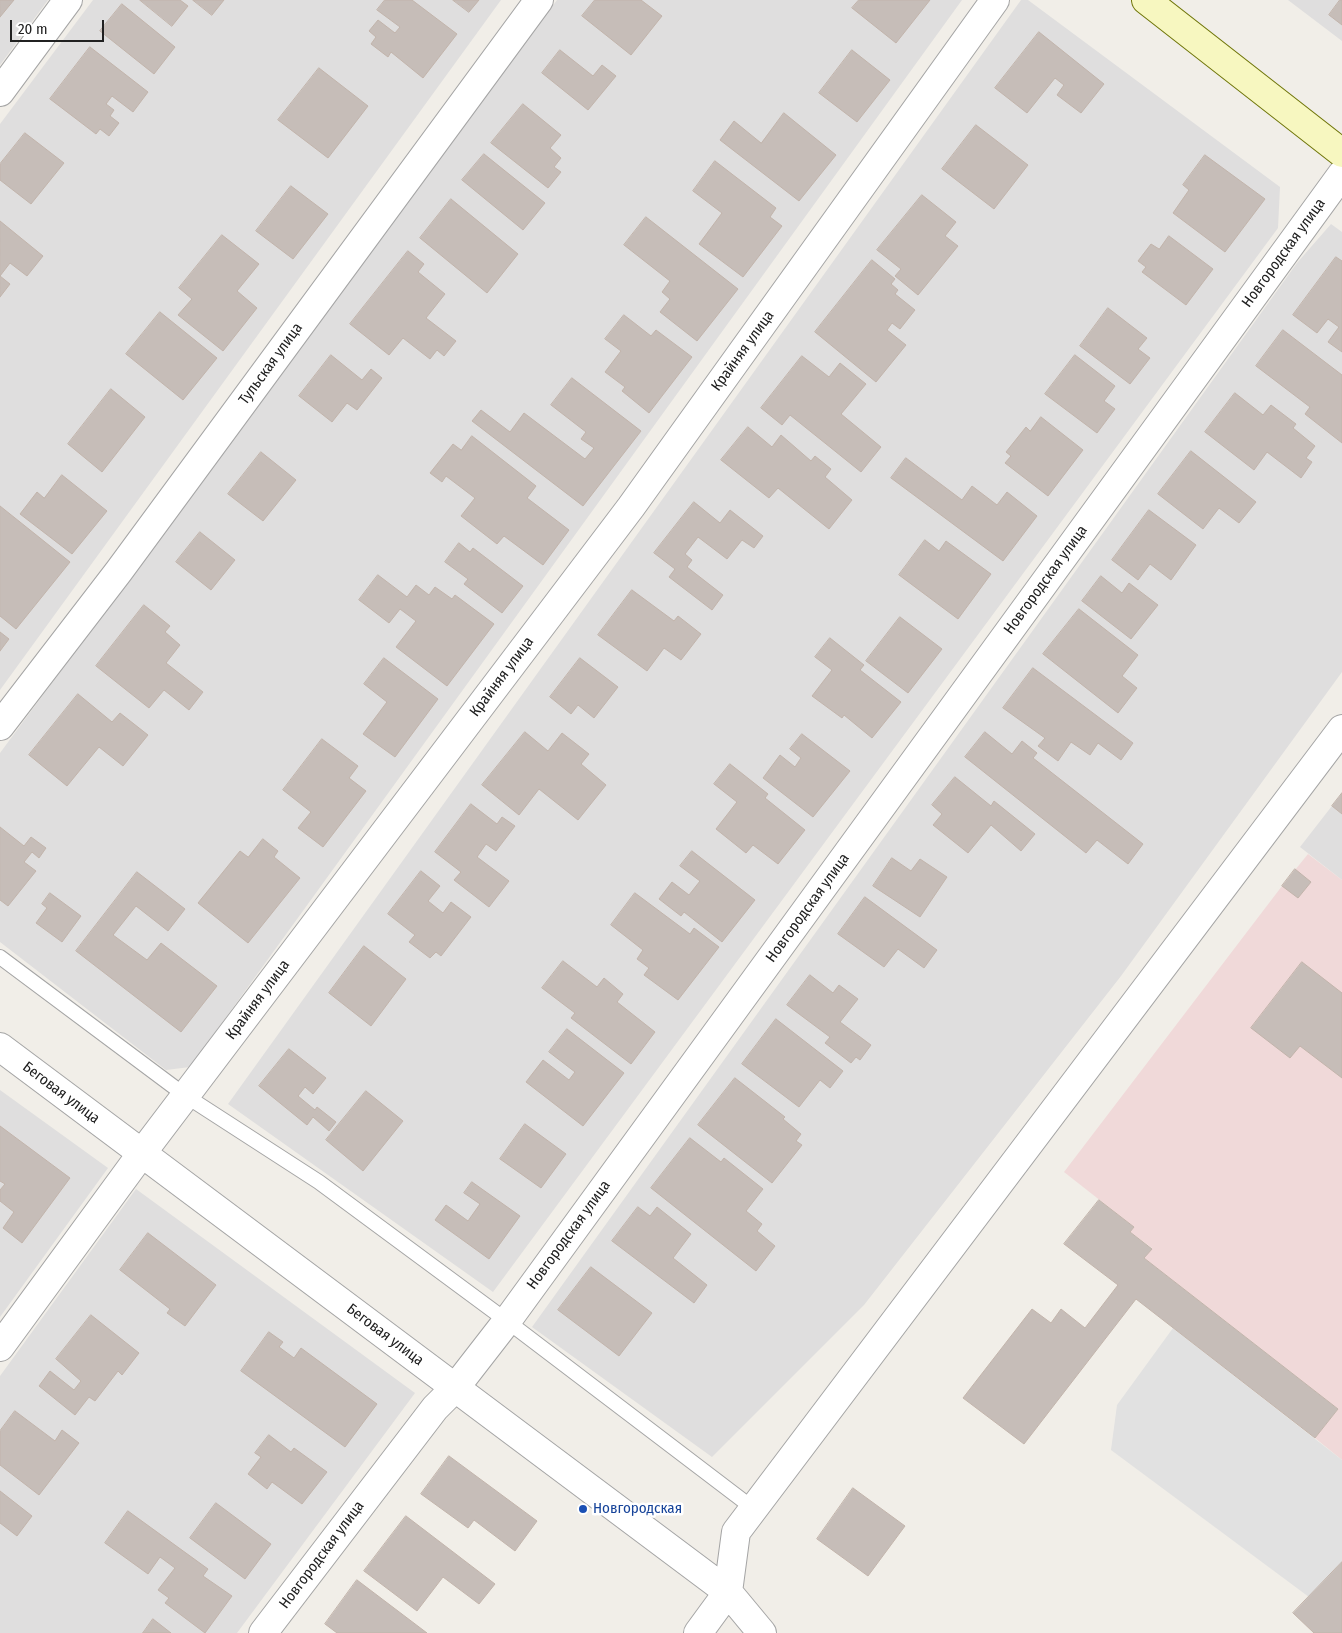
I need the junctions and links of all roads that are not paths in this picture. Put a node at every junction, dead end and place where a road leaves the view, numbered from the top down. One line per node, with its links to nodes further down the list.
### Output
1 (68, 0): 5 (street)
2 (539, 0): 8 (street, Тульская улица)
3 (995, 0): 12 (street, Крайняя улица)
4 (1146, 0): 6 (main road)
5 (0, 92)
6 (1342, 153)
7 (1342, 174): 14 (street, Новгородская улица)
8 (0, 726)
9 (1342, 729): 17 (street)
10 (0, 957): 12 (lane)
11 (0, 1047): 13 (street, Беговая улица)
12 (186, 1096): 13 (street, Крайняя улица); 14 (lane)
13 (142, 1153): 15 (street, Крайняя улица); 16 (street, Беговая улица)
14 (507, 1321): 16 (street, Новгородская улица); 17 (lane)
15 (0, 1347)
16 (455, 1388): 18 (street, Беговая улица); 19 (street, Новгородская улица)
17 (754, 1509): 18 (street)
18 (728, 1592): 20 (street); 21 (street, Беговая улица)
19 (263, 1633)
20 (698, 1633)
21 (762, 1633)

